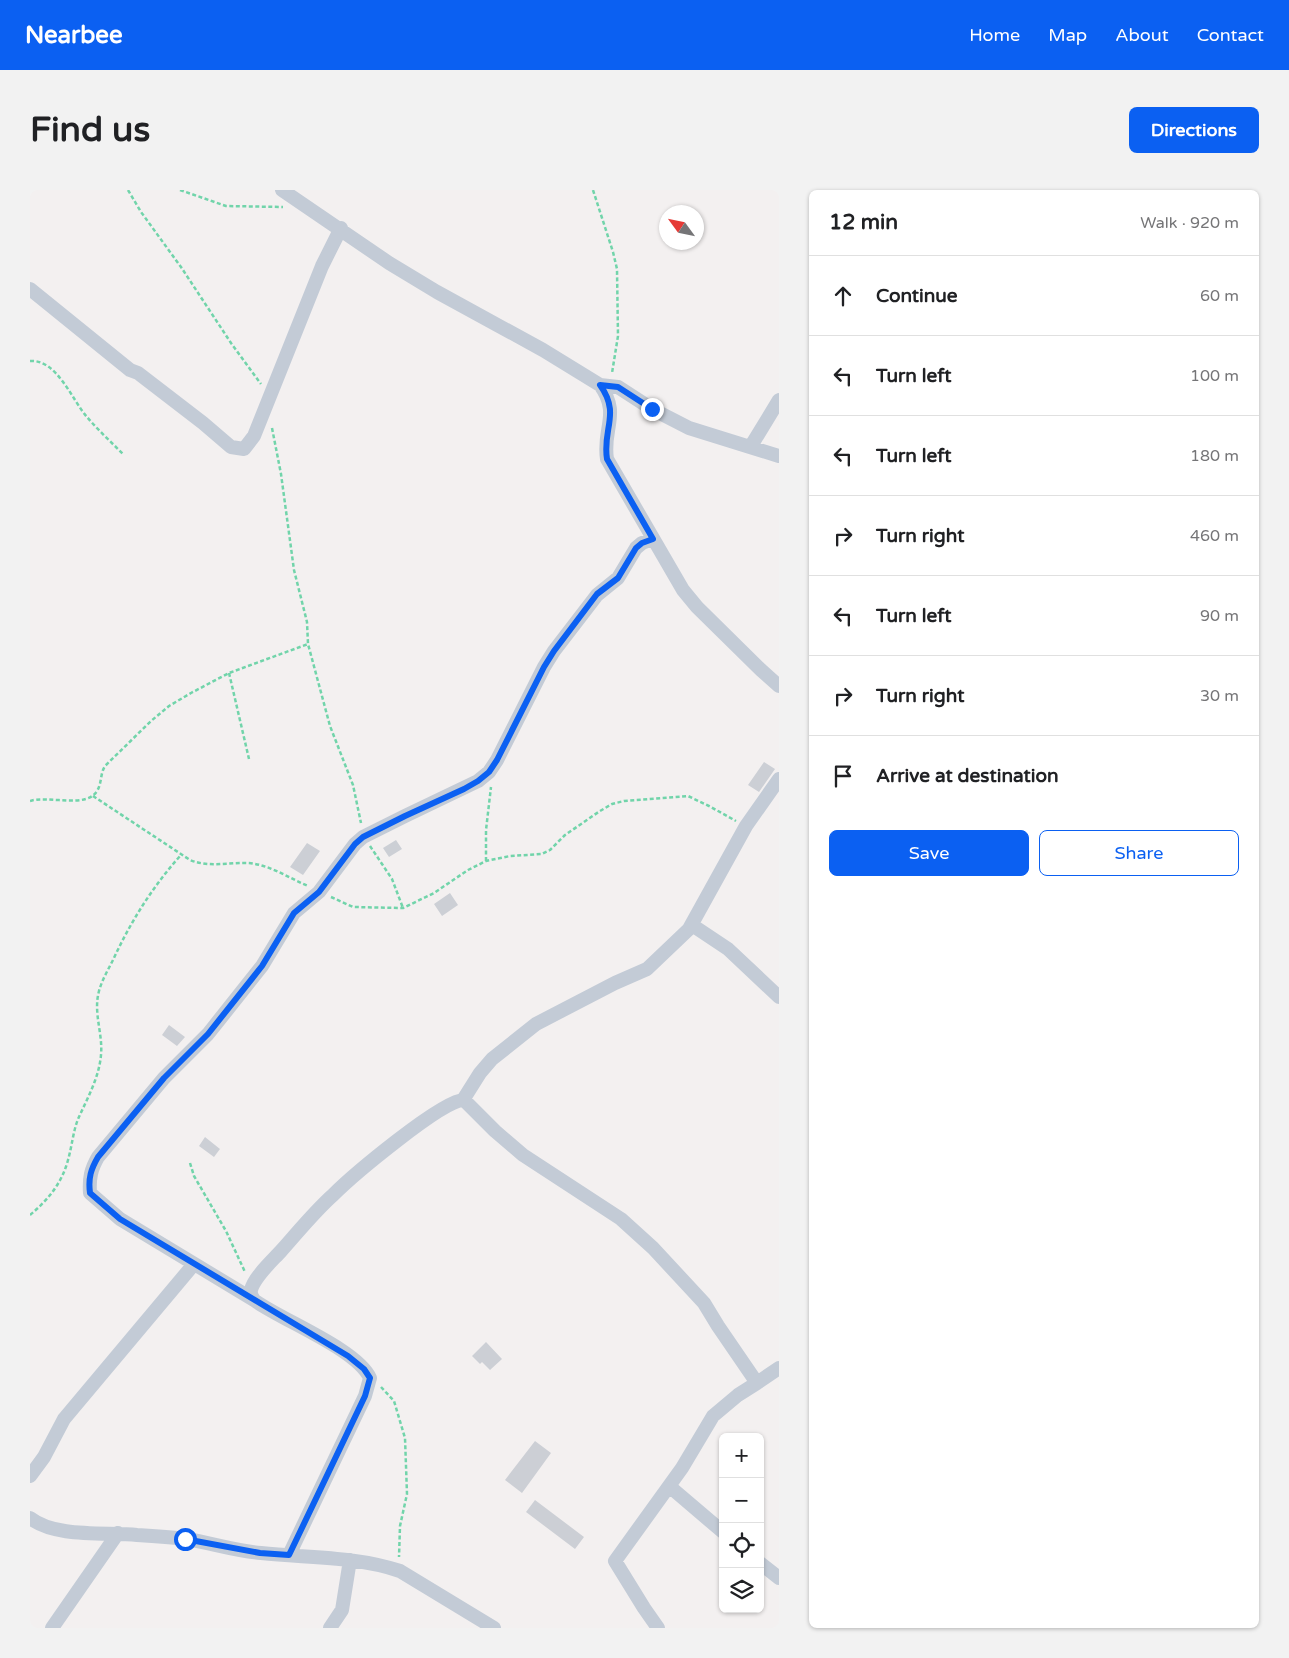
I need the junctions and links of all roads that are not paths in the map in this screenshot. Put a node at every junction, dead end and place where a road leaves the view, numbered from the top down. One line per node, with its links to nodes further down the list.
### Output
1 (282, 190): 2 (street)
2 (341, 228): 3 (street); 4 (street)
3 (30, 289)
4 (603, 385): 6 (street); 8 (street)
5 (779, 400): 6 (street)
6 (751, 446): 7 (street)
7 (779, 456)
8 (653, 539): 9 (street); 14 (street)
9 (779, 686)
10 (779, 779): 11 (street)
11 (692, 925): 12 (street); 13 (street)
12 (779, 997)
13 (463, 1100): 15 (street); 17 (street)
14 (194, 1264): 15 (street); 18 (street)
15 (253, 1294): 23 (street)
16 (779, 1368): 17 (street)
17 (757, 1383): 19 (street)
18 (30, 1476)
19 (669, 1486): 21 (street); 30 (street)
20 (30, 1518): 22 (street)
21 (719, 1529)
22 (118, 1533): 23 (street); 27 (street)
23 (289, 1555): 24 (street)
24 (350, 1560): 28 (street); 29 (street)
25 (764, 1566): 26 (street)
26 (779, 1578)
27 (52, 1628)
28 (330, 1628)
29 (494, 1628)
30 (658, 1628)

